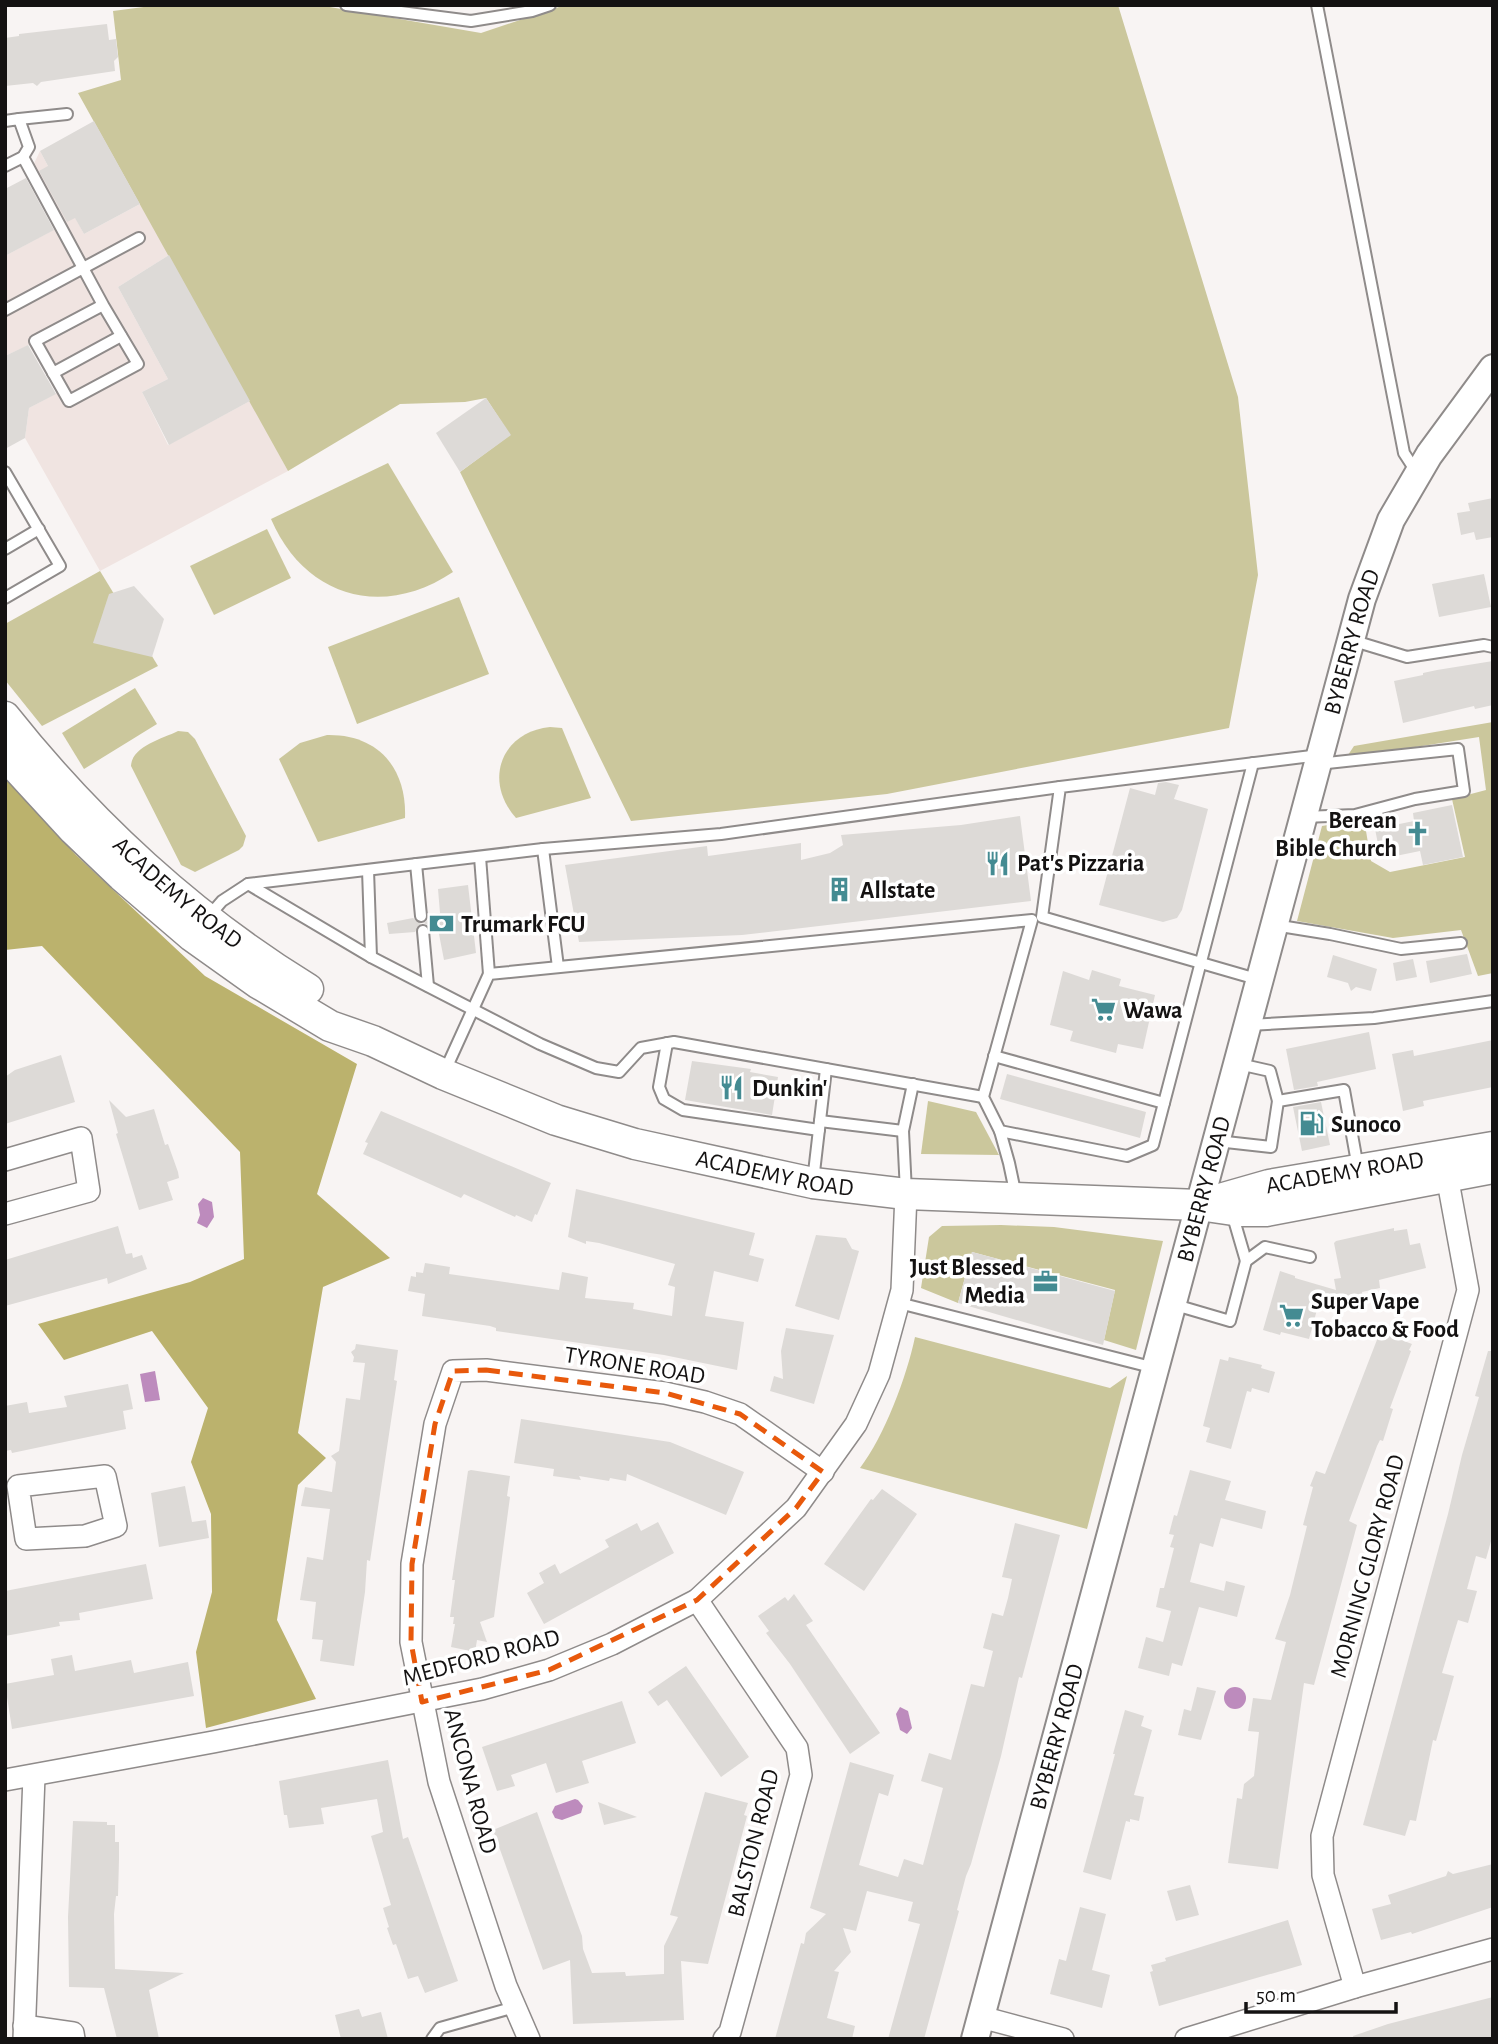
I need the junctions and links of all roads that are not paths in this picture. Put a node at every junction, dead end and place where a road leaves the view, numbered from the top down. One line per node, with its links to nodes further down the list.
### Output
1 (346, 5): 2 (lane)
2 (550, 5)
3 (1317, 5): 17 (lane)
4 (67, 114): 5 (lane)
5 (19, 119): 6 (lane); 7 (lane)
6 (5, 121)
7 (23, 157): 8 (lane); 10 (lane)
8 (5, 166)
9 (139, 238): 10 (lane)
10 (83, 268): 11 (lane); 12 (lane)
11 (103, 305): 13 (lane); 15 (lane)
12 (5, 310)
13 (121, 336): 15 (lane); 15 (lane)
14 (1493, 368): 17 (street, BYBERRY ROAD)
15 (53, 373)
16 (5, 472): 18 (lane)
17 (1418, 475): 21 (street, BYBERRY ROAD)
18 (39, 529): 19 (lane); 20 (lane)
19 (5, 549)
20 (5, 598)
21 (1351, 640): 22 (lane); 25 (street, BYBERRY ROAD)
22 (1493, 647)
23 (5, 717): 35 (main road, ACADEMY ROAD)
24 (5, 755): 49 (main road, ACADEMY ROAD)
25 (1319, 760): 26 (lane); 28 (street, BYBERRY ROAD); 28 (lane)
26 (1253, 763): 27 (lane); 41 (lane)
27 (1060, 787): 29 (lane); 36 (lane)
28 (1303, 817): 37 (street, BYBERRY ROAD)
29 (543, 849): 30 (lane); 42 (lane)
30 (480, 856): 31 (lane); 43 (lane)
31 (416, 864): 32 (lane); 34 (lane)
32 (368, 870): 33 (lane); 40 (lane)
33 (248, 884): 35 (lane); 40 (lane)
34 (421, 916)
35 (207, 919): 49 (main road, ACADEMY ROAD)
36 (1037, 919): 41 (lane); 42 (lane); 51 (lane)
37 (1274, 925): 39 (lane); 44 (street, BYBERRY ROAD)
38 (422, 931): 45 (lane)
39 (1461, 943)
40 (371, 957): 45 (lane)
41 (1199, 963): 44 (lane); 58 (lane)
42 (558, 967): 43 (lane)
43 (489, 974): 47 (lane)
44 (1259, 980): 48 (street, BYBERRY ROAD)
45 (428, 986): 47 (lane)
46 (1493, 1001): 48 (lane)
47 (473, 1008): 50 (lane); 54 (lane)
48 (1248, 1025): 52 (street, BYBERRY ROAD)
49 (373, 1041): 54 (main road, ACADEMY ROAD)
50 (667, 1043): 53 (lane); 59 (lane)
51 (995, 1056): 56 (lane); 58 (lane)
52 (1237, 1064): 57 (lane); 62 (street, BYBERRY ROAD)
53 (827, 1069): 55 (lane); 59 (lane)
54 (443, 1074): 68 (main road, ACADEMY ROAD)
55 (914, 1084): 56 (lane); 60 (lane)
56 (983, 1097): 61 (lane)
57 (1278, 1101): 62 (lane); 67 (lane)
58 (1164, 1103): 61 (lane)
59 (820, 1126): 60 (lane); 68 (lane)
60 (903, 1131): 69 (lane)
61 (1000, 1131): 70 (lane)
62 (1216, 1141): 72 (street, BYBERRY ROAD)
63 (1493, 1147): 65 (main road, ACADEMY ROAD)
64 (5, 1160): 73 (street)
65 (1446, 1166): 66 (main road, ACADEMY ROAD); 67 (main road, ACADEMY ROAD); 71 (main road, ACADEMY ROAD); 87 (street, MORNING GLORY ROAD)
66 (1493, 1168)
67 (1359, 1170): 71 (main road, ACADEMY ROAD)
68 (813, 1182): 69 (main road, ACADEMY ROAD)
69 (906, 1194): 70 (main road, ACADEMY ROAD); 76 (street, MEDFORD ROAD)
70 (1016, 1199): 72 (main road, ACADEMY ROAD)
71 (1231, 1203): 72 (main road, ACADEMY ROAD); 75 (lane)
72 (1199, 1205): 77 (street, BYBERRY ROAD)
73 (5, 1214)
74 (1310, 1256): 75 (lane)
75 (1246, 1261): 77 (lane)
76 (899, 1303): 78 (lane); 80 (street, MEDFORD ROAD)
77 (1172, 1304): 78 (street, BYBERRY ROAD)
78 (1155, 1368): 89 (street, BYBERRY ROAD)
79 (502, 1372): 80 (street, TYRONE ROAD); 83 (street, ANCONA ROAD)
80 (823, 1472): 82 (street, MEDFORD ROAD)
81 (15, 1541): 81 (street)
82 (697, 1600): 83 (street, MEDFORD ROAD); 94 (street, BALSTON ROAD)
83 (422, 1702): 84 (street, MEDFORD ROAD); 88 (street, ANCONA ROAD)
84 (34, 1776): 85 (street, MEDFORD ROAD); 90 (street)
85 (5, 1780)
86 (1493, 1950): 87 (street)
87 (1355, 1987): 96 (street)
88 (515, 2007): 92 (lane); 93 (street, ANCONA ROAD)
89 (978, 2028): 95 (street)
90 (24, 2032): 91 (street)
91 (74, 2039)
92 (432, 2039)
93 (529, 2039)
94 (724, 2039)
95 (1063, 2039)
96 (1186, 2039)

